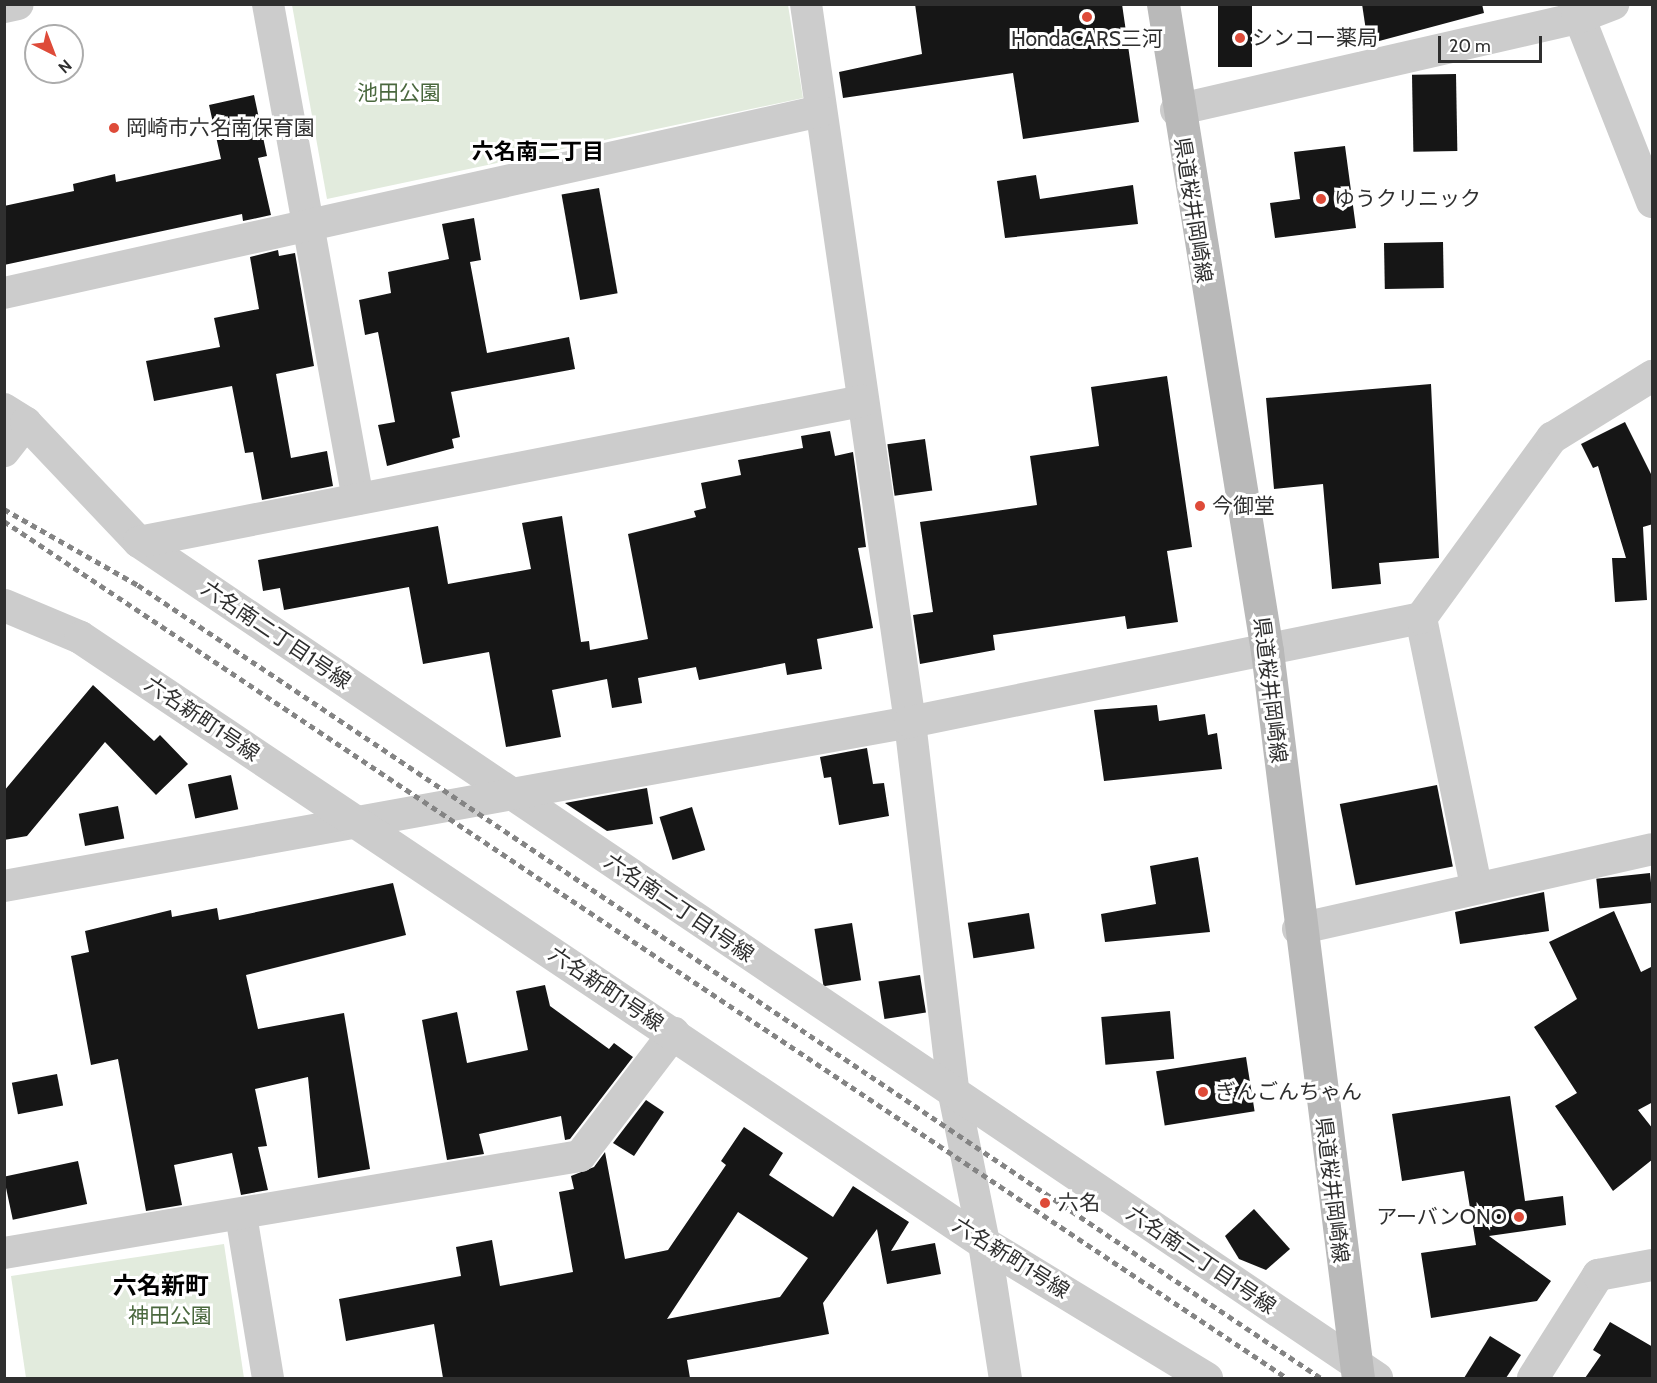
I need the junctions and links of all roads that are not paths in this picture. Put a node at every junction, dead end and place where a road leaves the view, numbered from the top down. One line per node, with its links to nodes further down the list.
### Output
1 (18, 4): 6 (street)
2 (268, 4): 11 (street)
3 (806, 4): 9 (street)
4 (1163, 4): 8 (main road, 県道桜井岡崎線)
5 (1613, 4): 7 (street)
6 (4, 7)
7 (1576, 11): 8 (street); 10 (street)
8 (1176, 110): 21 (main road, 県道桜井岡崎線)
9 (821, 111): 11 (street); 14 (street)
10 (1653, 202)
11 (310, 225): 12 (street); 17 (street)
12 (4, 293)
13 (1653, 376): 20 (street)
14 (862, 401): 17 (street); 22 (street)
15 (15, 416): 16 (street); 18 (street, 六名南二丁目1号線)
16 (4, 451)
17 (358, 500): 18 (street)
18 (139, 542): 23 (street, 六名南二丁目1号線)
19 (4, 605): 24 (street, 六名新町1号線)
20 (1421, 618): 21 (street); 27 (street)
21 (1267, 651): 22 (street); 28 (main road, 県道桜井岡崎線)
22 (910, 722): 23 (street); 30 (street)
23 (508, 793): 24 (street); 30 (street, 六名南二丁目1号線)
24 (354, 820): 26 (street); 29 (street, 六名新町1号線)
25 (1653, 849): 27 (street)
26 (4, 886)
27 (1476, 886): 28 (street)
28 (1298, 929): 35 (main road, 県道桜井岡崎線)
29 (674, 1034): 31 (street); 32 (street, 六名新町1号線)
30 (954, 1094): 32 (street); 35 (street, 六名南二丁目1号線)
31 (242, 1215): 33 (street); 36 (street)
32 (984, 1243): 37 (street); 38 (street, 六名新町1号線)
33 (4, 1253)
34 (1653, 1265): 39 (street)
35 (1363, 1374)
36 (268, 1378)
37 (1005, 1378)
38 (1206, 1378)
39 (1533, 1378)

